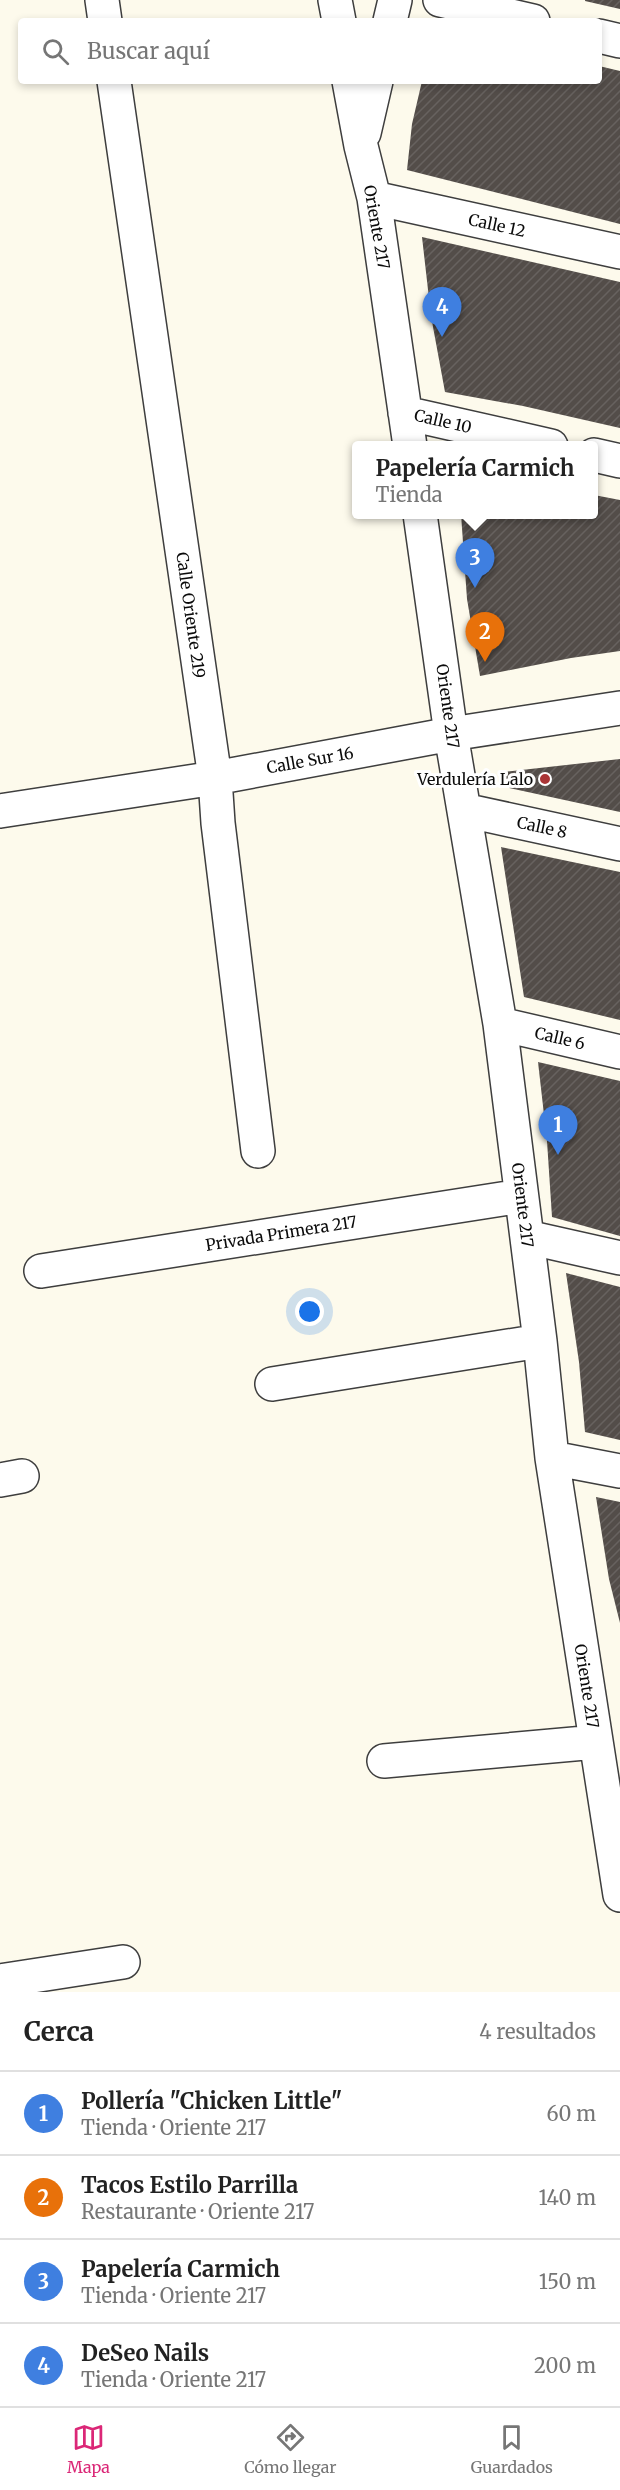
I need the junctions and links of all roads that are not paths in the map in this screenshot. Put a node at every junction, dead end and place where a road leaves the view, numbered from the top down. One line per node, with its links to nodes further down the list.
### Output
1 (102, 0): 5 (street)
2 (336, 0): 6 (street)
3 (395, 0): 7 (street)
4 (440, 0): 8 (street)
5 (105, 18)
6 (339, 18)
7 (391, 18)
8 (520, 18)
9 (602, 37): 10 (street)
10 (620, 41)
11 (114, 84): 25 (street, Calle Oriente 219)
12 (350, 84): 14 (street, Oriente 217)
13 (375, 84): 14 (street)
14 (361, 146): 15 (street, Oriente 217)
15 (374, 198): 16 (street, Calle 12); 17 (street, Oriente 217)
16 (620, 252)
17 (405, 413): 18 (street, Oriente 217); 19 (street, Calle 10)
18 (409, 441)
19 (529, 441)
20 (598, 456): 21 (street)
21 (620, 461)
22 (421, 519): 24 (street, Oriente 217)
23 (620, 708): 24 (street, Calle Sur 16)
24 (451, 734): 25 (street, Calle Sur 16); 26 (street, Oriente 217)
25 (215, 778): 27 (street, Calle Sur 16); 31 (street, Calle Oriente 219)
26 (464, 810): 28 (street, Calle 8); 29 (street, Oriente 217)
27 (0, 811)
28 (620, 844)
29 (500, 1024): 30 (street, Calle 6); 32 (street, Oriente 217)
30 (620, 1052)
31 (258, 1151)
32 (521, 1196): 33 (street, Oriente 217); 35 (street, Privada Primera 217)
33 (527, 1237): 34 (street); 36 (street, Oriente 217)
34 (620, 1258)
35 (41, 1270)
36 (540, 1341): 37 (street); 38 (street, Oriente 217)
37 (272, 1384)
38 (552, 1458): 39 (street); 40 (street, Oriente 217)
39 (620, 1472)
40 (596, 1742): 41 (street); 42 (street, Oriente 217)
41 (384, 1761)
42 (620, 1895)
43 (123, 1962): 44 (street)
44 (0, 1981)

